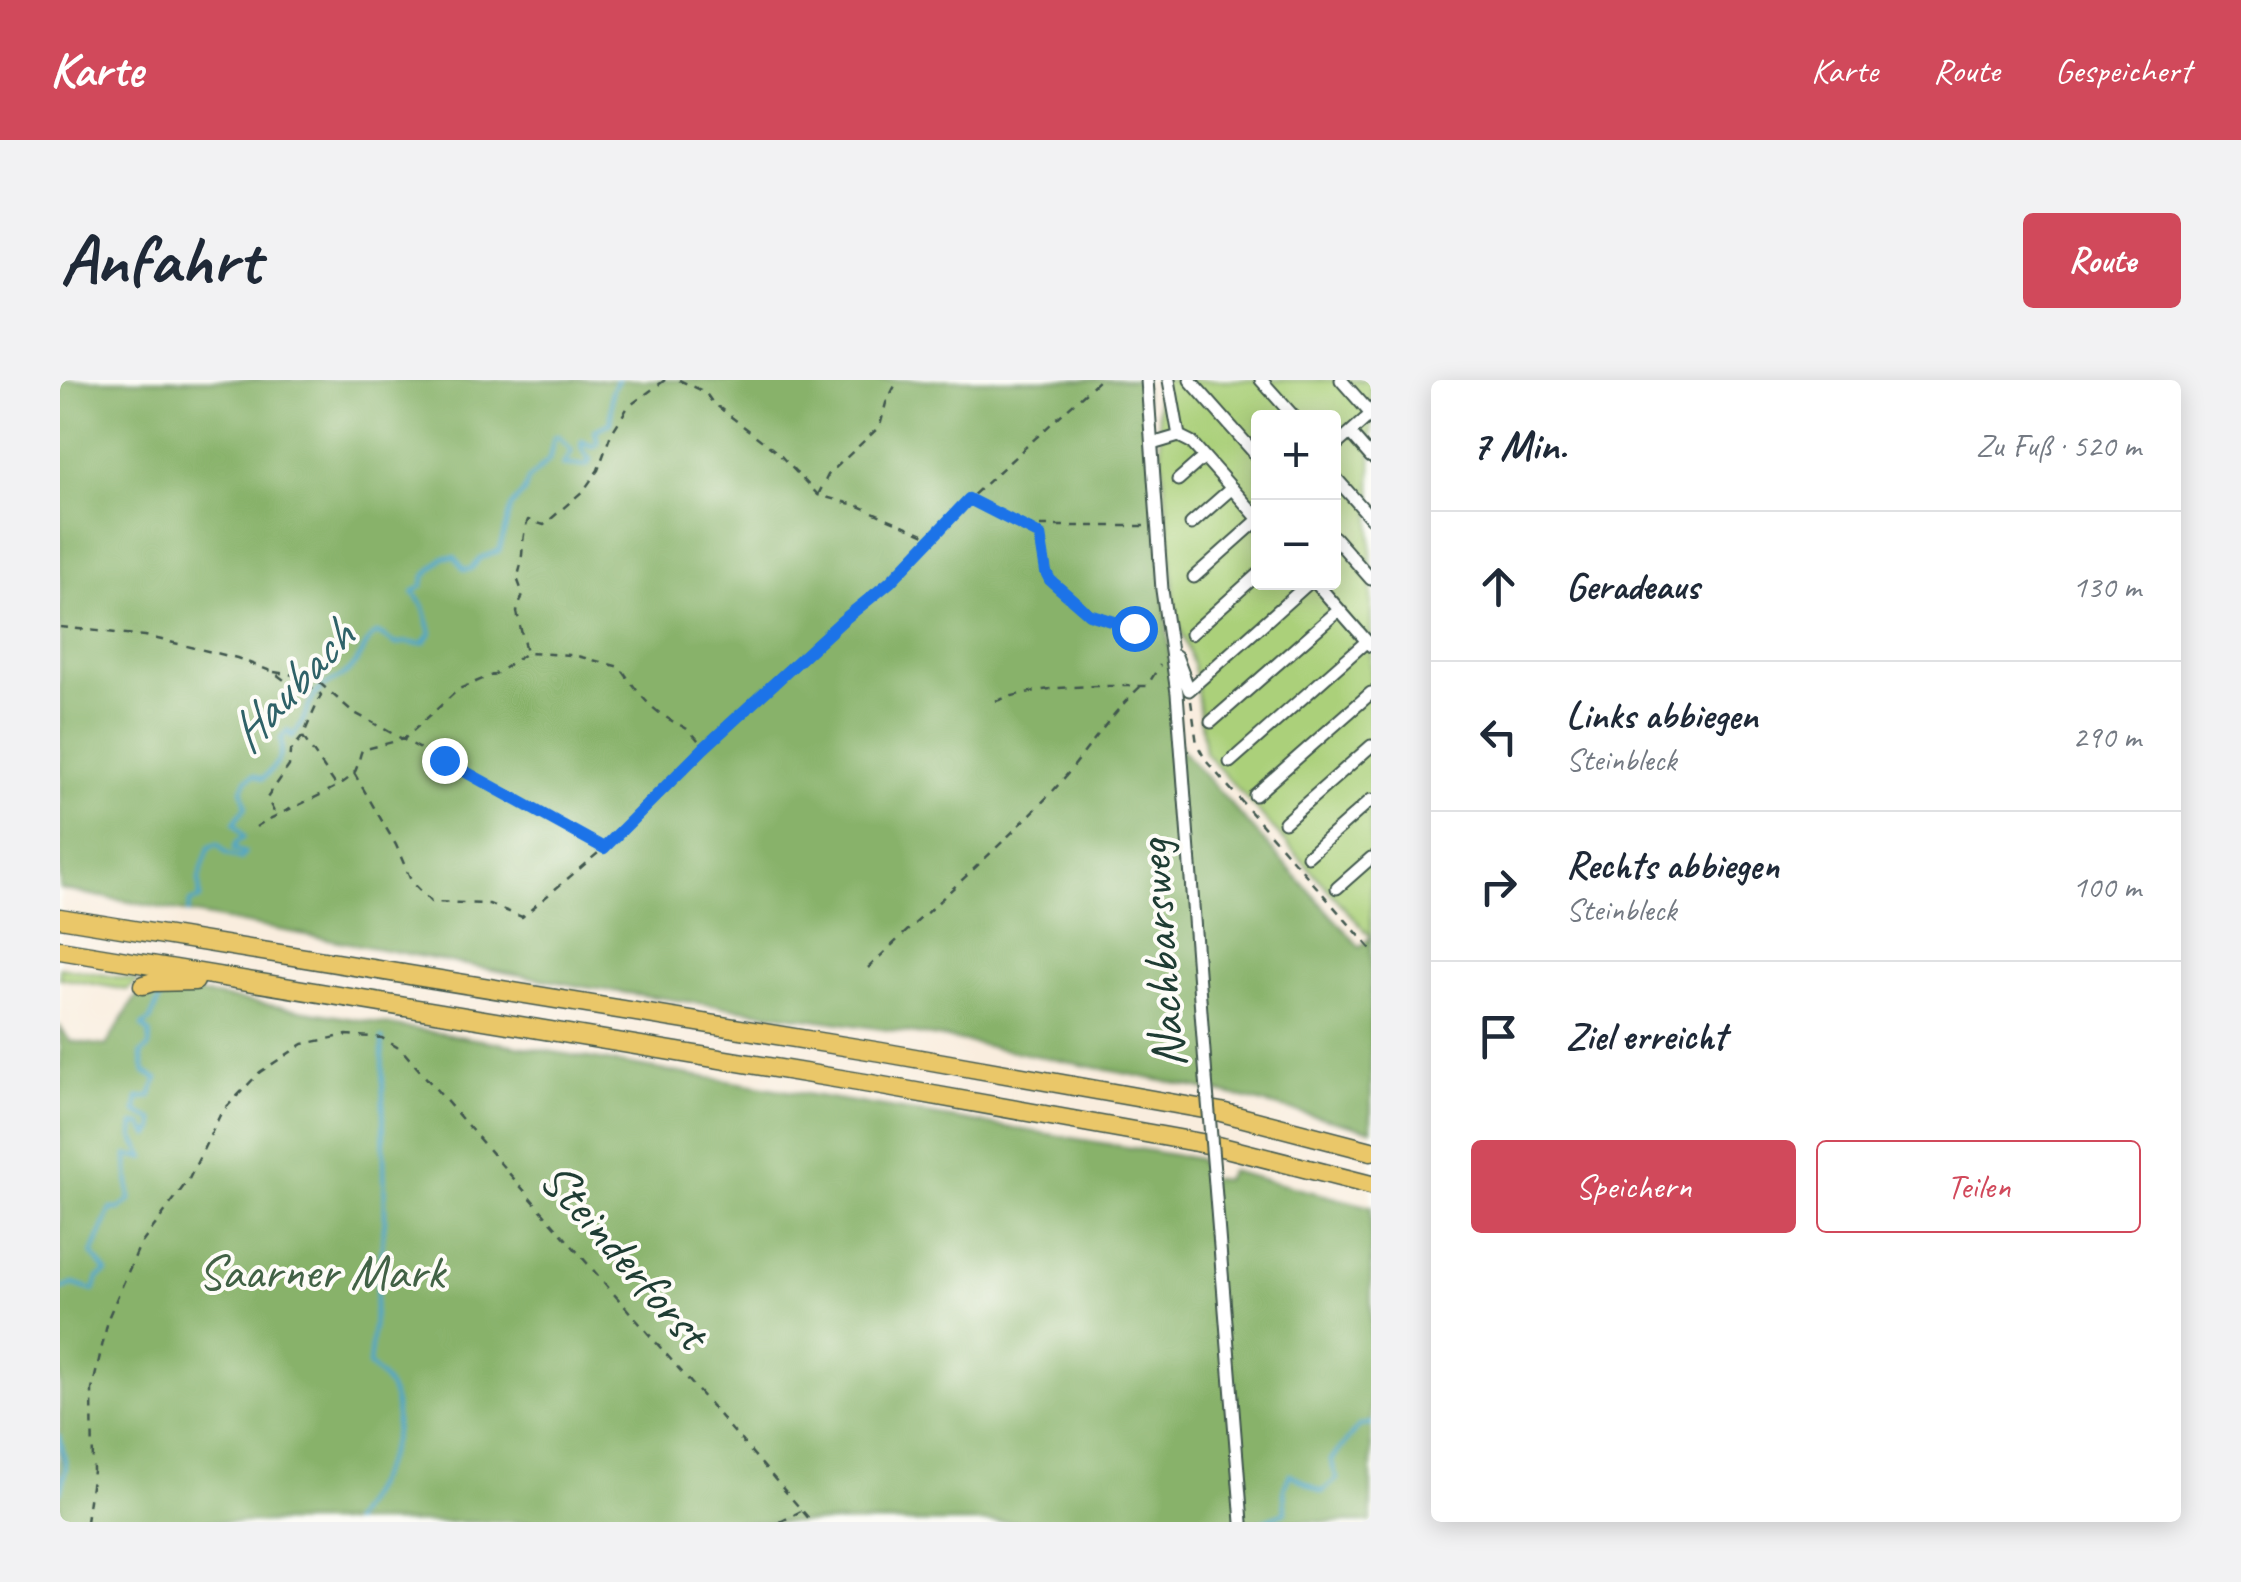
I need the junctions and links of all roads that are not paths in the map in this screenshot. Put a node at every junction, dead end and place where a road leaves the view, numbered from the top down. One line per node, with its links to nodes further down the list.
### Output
1 (1147, 380): 10 (lane, Nachbarsweg)
2 (1169, 380): 8 (lane)
3 (1190, 380): 11 (lane)
4 (1261, 380): 6 (lane)
5 (1341, 380): 7 (lane)
6 (1288, 410)
7 (1350, 432): 9 (lane); 13 (lane)
8 (1180, 436): 10 (lane); 12 (lane)
9 (1341, 440)
10 (1152, 444): 29 (lane, Nachbarsweg)
11 (1251, 449)
12 (1204, 457): 14 (lane); 16 (lane)
13 (1371, 457)
14 (1178, 480)
15 (1341, 484): 18 (lane)
16 (1232, 488): 17 (lane); 19 (lane)
17 (1251, 509)
18 (1371, 518)
19 (1192, 524)
20 (1251, 524): 22 (lane)
21 (1341, 545): 23 (lane)
22 (1194, 577)
23 (1371, 579)
24 (1251, 580): 28 (lane)
25 (1304, 590): 29 (lane)
26 (1320, 590): 27 (lane)
27 (1339, 610): 30 (lane); 32 (lane)
28 (1191, 634)
29 (1170, 642): 47 (lane, Nachbarsweg, bridge)
30 (1369, 644): 34 (lane)
31 (1371, 693): 35 (lane)
32 (1211, 722)
33 (1371, 746): 37 (lane)
34 (1230, 762)
35 (1255, 795)
36 (1371, 800): 38 (lane)
37 (1285, 822)
38 (1308, 856)
39 (1371, 858): 40 (lane)
40 (1337, 888)
41 (60, 918): 45 (highway)
42 (60, 950): 43 (highway)
43 (231, 980): 44 (highway); 46 (highway)
44 (143, 985)
45 (1371, 1150)
46 (1371, 1185)
47 (1242, 1522)

